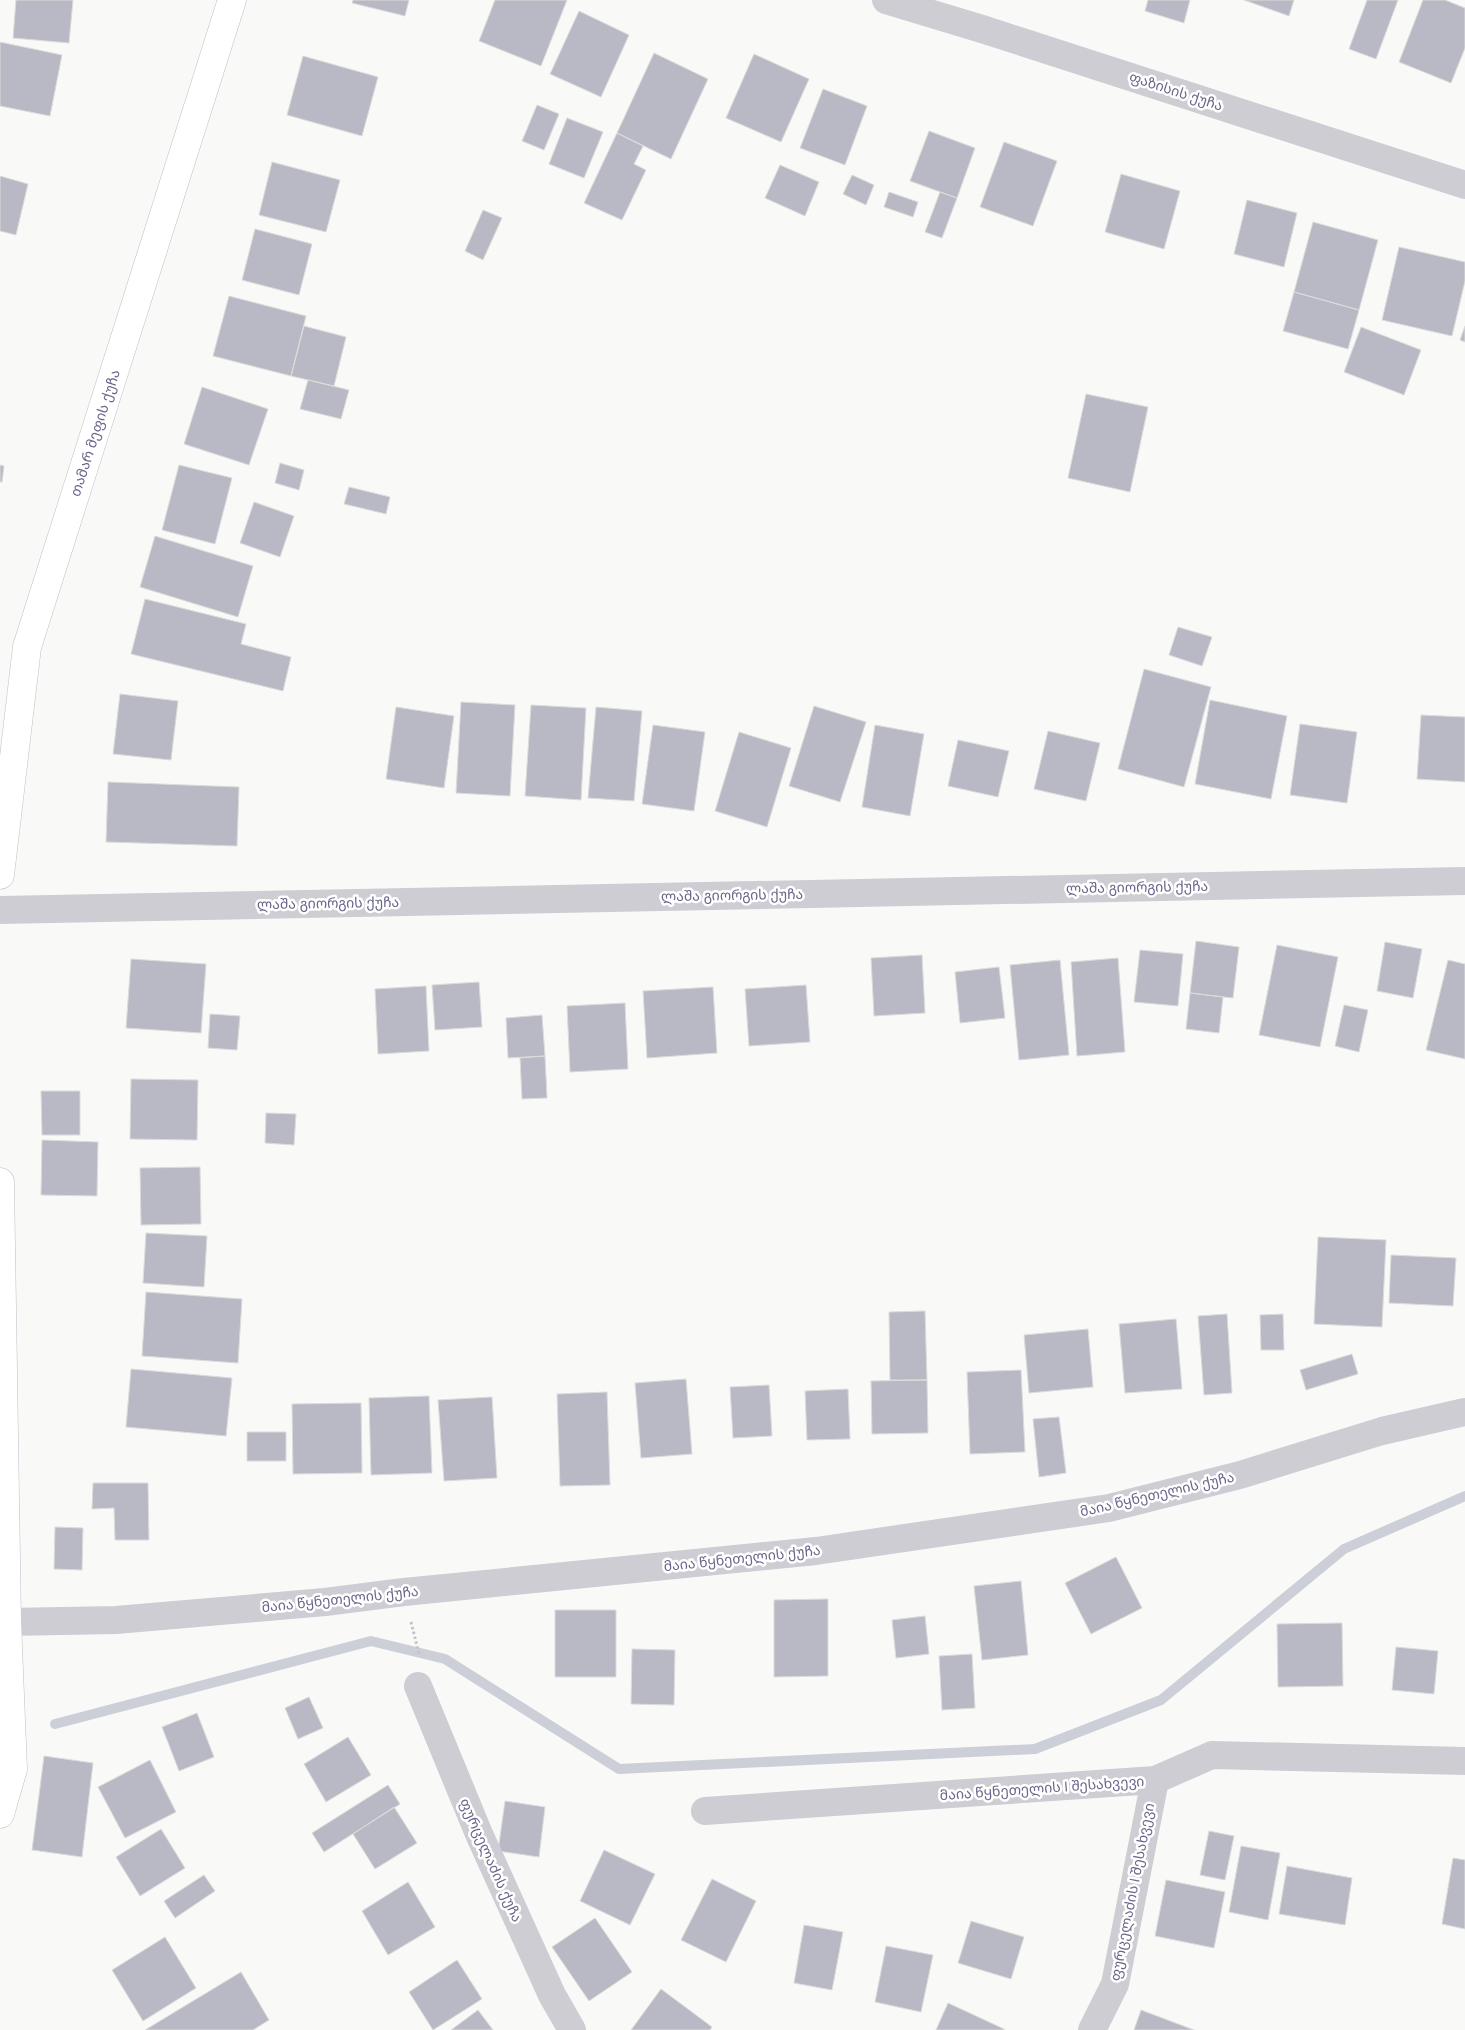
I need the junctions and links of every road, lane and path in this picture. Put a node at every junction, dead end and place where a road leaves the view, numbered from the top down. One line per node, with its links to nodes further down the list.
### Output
1 (232, 0): 4 (street, თამარ მეფის ქუჩა)
2 (886, 0): 3 (street, ფაზისის ქუჩა)
3 (1465, 185)
4 (0, 875)
5 (1465, 881): 6 (street, ლაშა გიორგის ქუჩა)
6 (0, 910)
7 (0, 1182): 9 (street)
8 (1465, 1412): 9 (street, მაია წყნეთელის ქუჩა)
9 (7, 1622): 15 (street)
10 (413, 1629): 11 (path)
11 (420, 1674): 16 (street, ფურცელაძის ქუჩა)
12 (1465, 1761): 13 (street, მაია წყნეთელის I შესახვევი)
13 (1155, 1780): 14 (street, მაია წყნეთელის I შესახვევი); 17 (street, ფურცელაძის I შესახვევი)
14 (704, 1811)
15 (0, 1814)
16 (572, 2030)
17 (1092, 2030)

